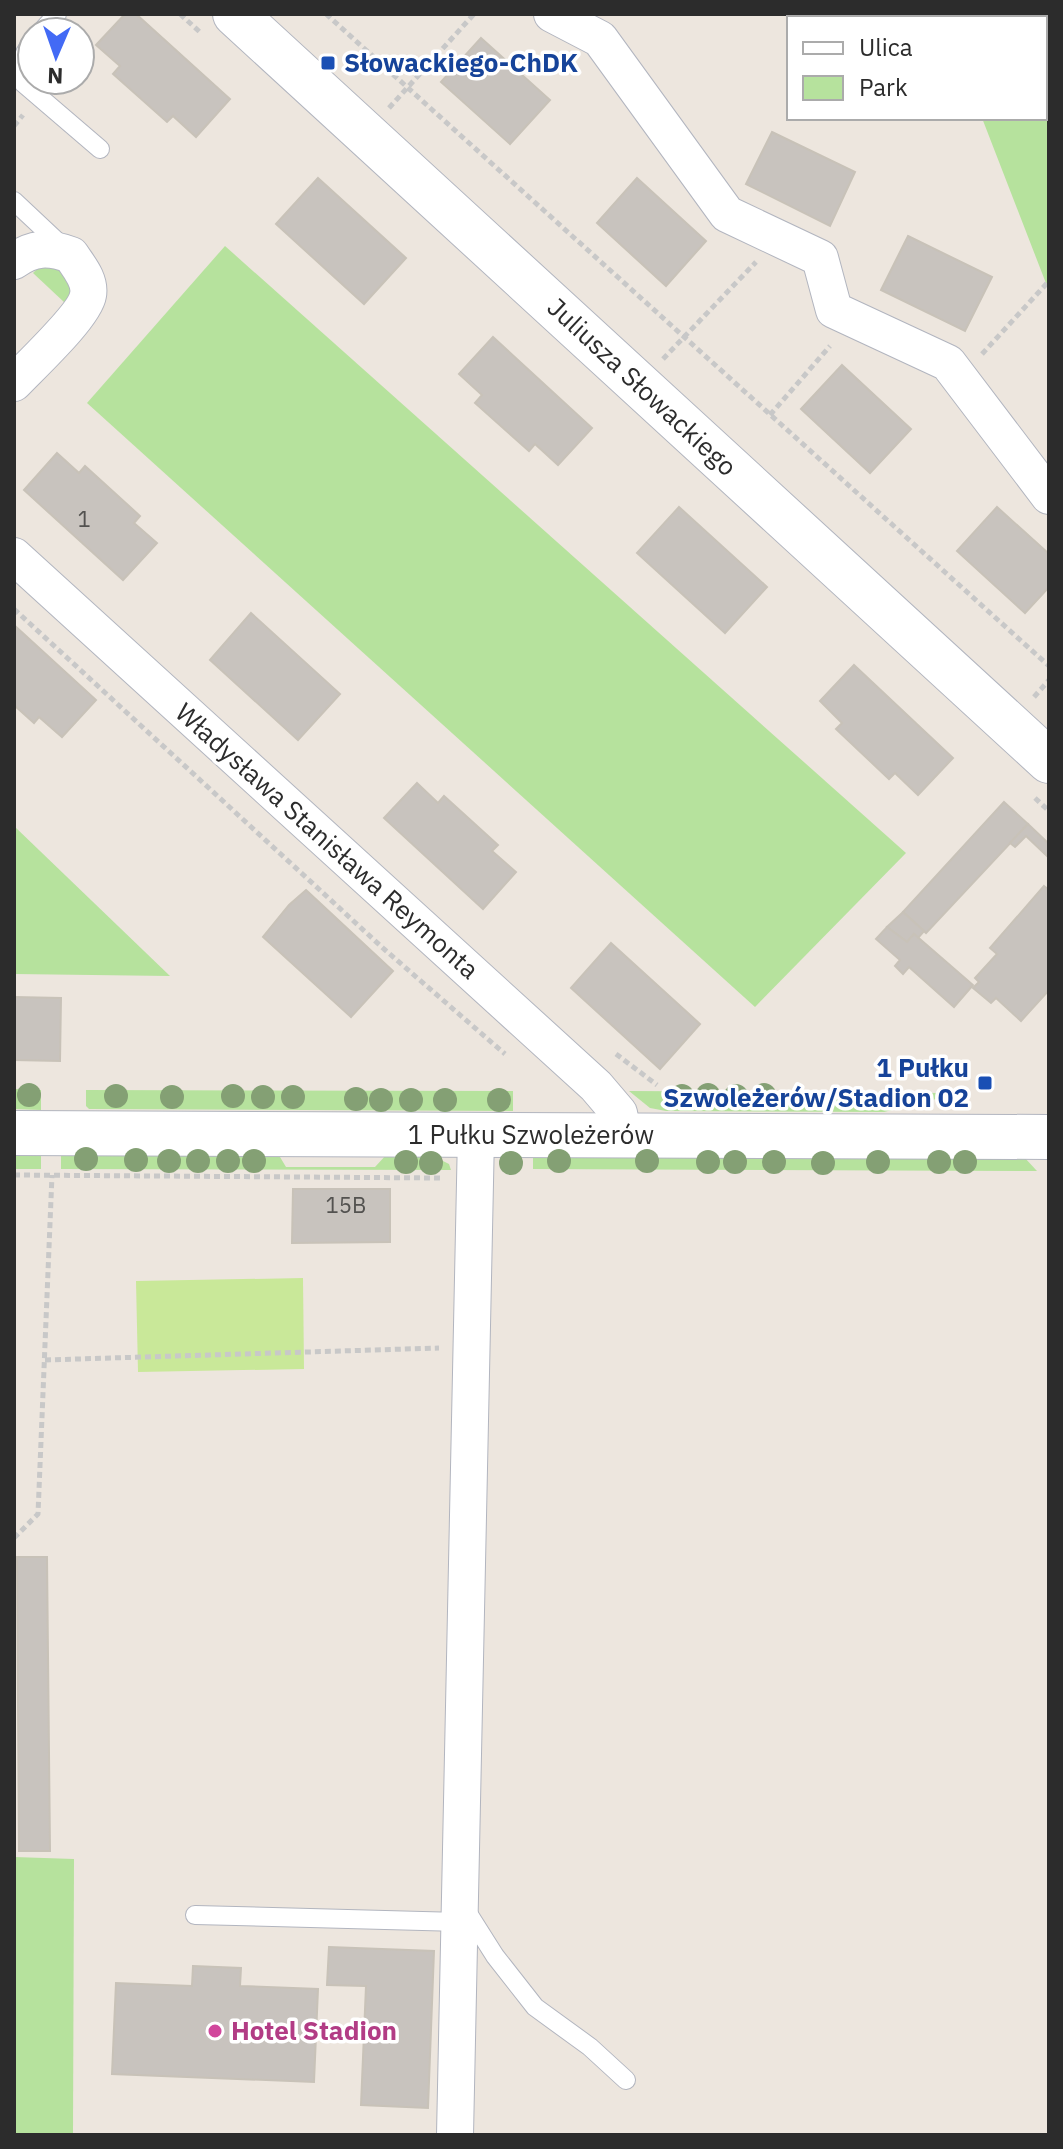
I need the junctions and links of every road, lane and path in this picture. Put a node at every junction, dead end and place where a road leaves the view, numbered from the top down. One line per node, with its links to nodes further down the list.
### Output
1 (235, 14): 23 (street, Juliusza Słowackiego)
2 (326, 14): 5 (path)
3 (474, 14): 5 (path)
4 (552, 14): 10 (street)
5 (407, 88): 7 (path); 15 (path)
6 (38, 96): 8 (lane)
7 (383, 114)
8 (100, 149)
9 (14, 201): 11 (lane)
10 (779, 238): 14 (street); 15 (path)
11 (71, 255): 12 (street); 17 (street)
12 (14, 261)
13 (1049, 281): 16 (path)
14 (854, 319): 16 (street); 18 (path)
15 (684, 337): 18 (path)
16 (959, 378): 19 (street)
17 (14, 383)
18 (770, 415): 22 (path)
19 (1049, 496)
20 (14, 556): 27 (street, Władysława Stanisława Reymonta)
21 (14, 609): 24 (path)
22 (1049, 666)
23 (1049, 761)
24 (508, 1056)
25 (14, 1133): 26 (street, 1 Pułku Szwoleżerów)
26 (476, 1135): 27 (street, 1 Pułku Szwoleżerów); 31 (street)
27 (624, 1136): 28 (street, 1 Pułku Szwoleżerów)
28 (1049, 1137)
29 (14, 1175): 30 (path)
30 (52, 1175): 31 (path); 33 (path)
31 (475, 1178): 35 (street)
32 (440, 1348): 33 (path)
33 (45, 1360): 34 (path)
34 (14, 1538)
35 (460, 1912): 36 (lane); 37 (lane); 38 (street)
36 (195, 1915)
37 (626, 2080)
38 (455, 2135)

